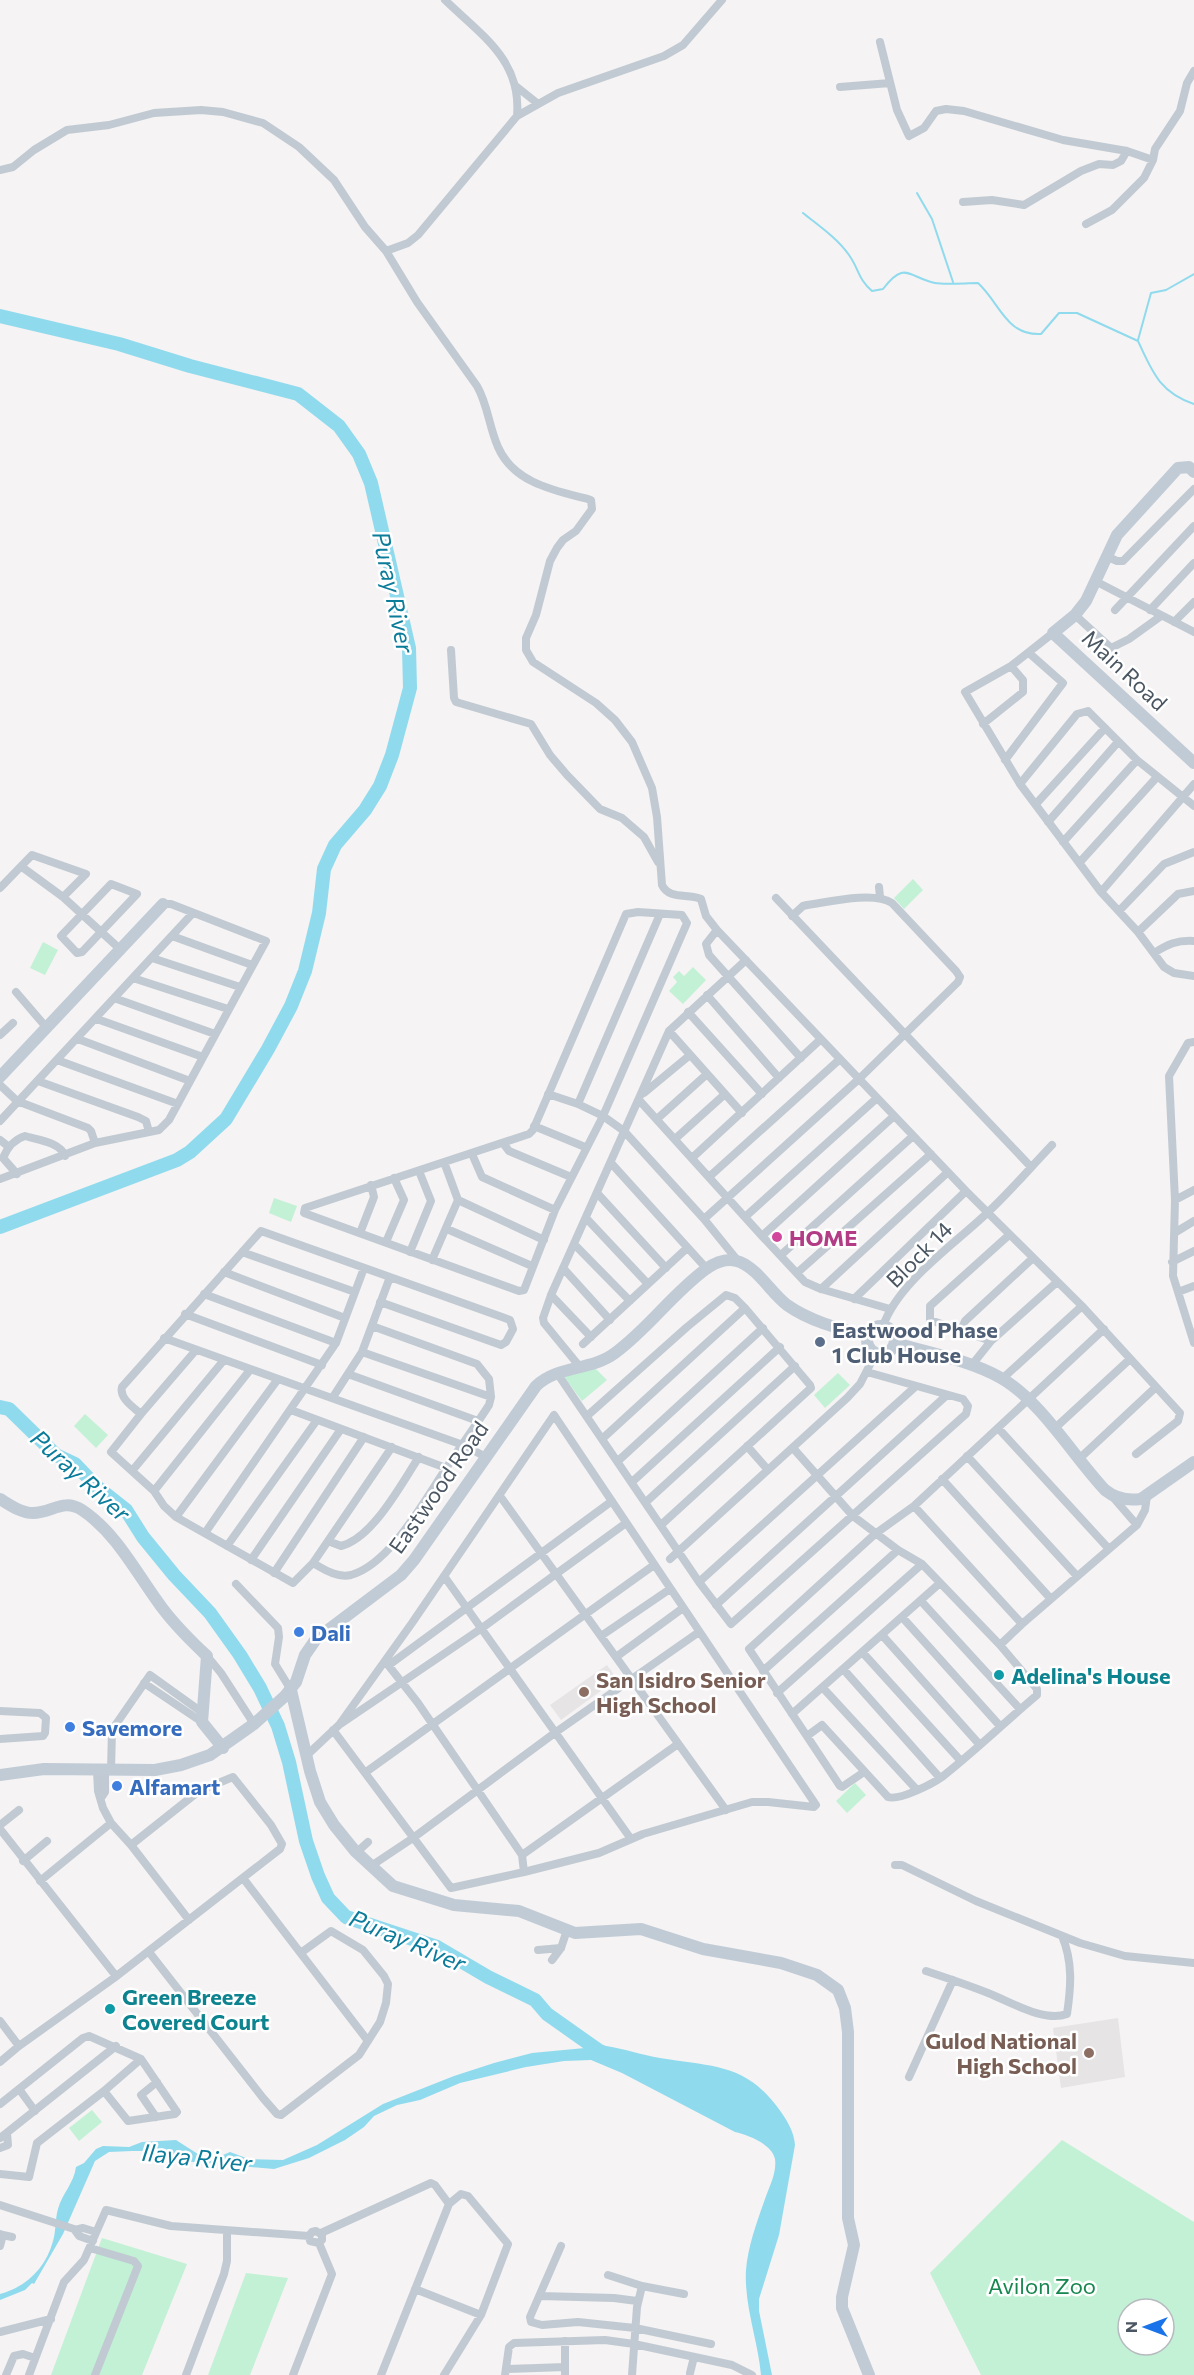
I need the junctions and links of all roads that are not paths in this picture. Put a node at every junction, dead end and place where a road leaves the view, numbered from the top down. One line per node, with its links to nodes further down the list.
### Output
1 (445, 0): 6 (street)
2 (722, 0): 8 (street)
3 (880, 42): 5 (street)
4 (1194, 71): 11 (street)
5 (890, 83): 7 (street); 10 (street)
6 (516, 87): 8 (street); 9 (street)
7 (840, 87)
8 (537, 103): 9 (street)
9 (517, 116): 15 (street)
10 (1127, 151): 11 (street); 13 (street)
11 (1153, 160): 14 (street)
12 (0, 170): 15 (street)
13 (963, 202)
14 (1086, 224)
15 (386, 251): 50 (street)
16 (1194, 472): 19 (street)
17 (1194, 489): 19 (street)
18 (1194, 526): 22 (street)
19 (1108, 557): 21 (street)
20 (1194, 563): 25 (street)
21 (1097, 582): 22 (street); 26 (street)
22 (1128, 599): 24 (street); 25 (street)
23 (1194, 602): 28 (street)
24 (1115, 610)
25 (1150, 610): 27 (street)
26 (1075, 615): 27 (street); 30 (street)
27 (1161, 616): 28 (street)
28 (1174, 622): 29 (street)
29 (1194, 632)
30 (1053, 633): 32 (street); 39 (street, Main Road)
31 (451, 650): 50 (street)
32 (1029, 653): 33 (street); 37 (street)
33 (1011, 666): 34 (street); 34 (street)
34 (983, 724): 37 (street)
35 (1105, 728): 36 (street); 41 (street); 44 (street)
36 (1118, 742): 38 (street); 46 (street)
37 (1005, 760): 41 (street)
38 (1137, 760): 40 (street); 47 (street)
39 (1194, 763)
40 (1157, 777): 43 (street); 49 (street)
41 (1020, 784): 44 (street)
42 (1194, 784): 43 (street)
43 (1184, 797): 45 (street); 57 (street)
44 (1036, 804): 46 (street)
45 (1194, 806)
46 (1048, 822): 47 (street)
47 (1063, 842): 49 (street)
48 (1194, 852): 62 (street)
49 (1080, 862): 57 (street)
50 (659, 864): 67 (street)
51 (22, 867): 53 (street); 58 (street); 58 (street)
52 (0, 873): 53 (street)
53 (8, 880): 55 (street)
54 (879, 887): 59 (street)
55 (0, 888)
56 (1194, 891): 69 (street)
57 (1101, 892): 62 (street)
58 (63, 897): 63 (street)
59 (880, 897): 66 (street); 91 (street)
60 (776, 898): 66 (street)
61 (163, 904): 64 (street); 72 (street)
62 (1119, 911): 69 (street)
63 (83, 914): 68 (street); 68 (street); 68 (street)
64 (192, 914): 70 (street); 76 (street)
65 (660, 914): 108 (street); 115 (street); 117 (street)
66 (792, 916): 91 (street)
67 (717, 930): 75 (street); 77 (street)
68 (102, 932): 72 (street)
69 (1138, 932): 73 (street)
70 (172, 936): 74 (street); 76 (street)
71 (1194, 941): 73 (street)
72 (121, 950): 88 (street)
73 (1154, 953): 78 (street)
74 (152, 958): 79 (street); 80 (street)
75 (746, 960): 77 (street); 94 (street)
76 (252, 965): 80 (street)
77 (727, 976): 82 (street); 98 (street)
78 (1194, 976)
79 (133, 978): 83 (street); 84 (street)
80 (240, 987): 84 (street)
81 (16, 992): 88 (street)
82 (707, 995): 85 (street); 103 (street)
83 (114, 998): 86 (street); 90 (street)
84 (228, 1009): 90 (street)
85 (688, 1012): 89 (street); 110 (street)
86 (97, 1019): 93 (street); 97 (street)
87 (13, 1023): 92 (street)
88 (46, 1027): 102 (street)
89 (669, 1031): 96 (street); 111 (street)
90 (215, 1034): 97 (street)
91 (905, 1034): 104 (street); 138 (street)
92 (0, 1035)
93 (78, 1039): 100 (street); 106 (street)
94 (821, 1039): 98 (street); 99 (street)
95 (1194, 1042): 152 (street)
96 (690, 1055): 101 (street); 111 (street)
97 (203, 1057): 106 (street)
98 (801, 1058): 103 (street)
99 (840, 1059): 104 (street); 143 (street)
100 (57, 1060): 105 (street); 114 (street)
101 (708, 1074): 109 (street); 119 (street)
102 (0, 1077)
103 (779, 1078): 110 (street)
104 (860, 1078): 112 (street); 150 (street)
105 (38, 1081): 113 (street); 123 (street)
106 (190, 1081): 114 (street)
107 (0, 1085): 113 (street)
108 (548, 1094): 115 (street); 121 (street)
109 (725, 1094): 116 (street); 125 (street)
110 (762, 1094): 116 (street)
111 (641, 1097): 119 (street); 122 (street)
112 (877, 1098): 118 (street); 155 (street)
113 (17, 1101): 120 (street); 127 (street)
114 (178, 1104): 123 (street)
115 (578, 1104): 117 (street)
116 (742, 1113): 135 (street)
117 (603, 1116): 122 (street); 131 (street)
118 (894, 1116): 124 (street); 163 (street)
119 (657, 1119): 125 (street)
120 (0, 1121)
121 (534, 1126): 128 (street); 131 (street)
122 (624, 1131): 137 (street); 157 (street)
123 (149, 1132): 127 (street)
124 (913, 1136): 133 (street); 171 (street)
125 (675, 1139): 135 (street)
126 (0, 1140): 130 (street)
127 (95, 1143): 134 (street)
128 (503, 1143): 132 (street); 142 (street)
129 (1052, 1144): 138 (street, Block 14)
130 (9, 1147): 134 (street); 141 (street)
131 (585, 1147): 142 (street)
132 (472, 1154): 136 (street); 153 (street)
133 (931, 1154): 140 (street); 182 (street)
134 (64, 1156): 141 (street)
135 (692, 1158): 143 (street)
136 (444, 1162): 139 (street); 151 (street)
137 (611, 1163): 149 (street); 167 (street)
138 (1031, 1167): 154 (street, Block 14)
139 (419, 1171): 144 (street); 170 (street)
140 (948, 1172): 148 (street); 187 (street)
141 (17, 1174): 145 (street)
142 (571, 1177): 153 (street)
143 (709, 1177): 150 (street)
144 (394, 1178): 146 (street); 165 (street)
145 (0, 1179)
146 (371, 1185): 161 (street); 161 (street)
147 (1194, 1190): 152 (street)
148 (966, 1191): 154 (street); 192 (street)
149 (597, 1193): 156 (street); 179 (street)
150 (728, 1197): 155 (street); 157 (street)
151 (458, 1200): 159 (street); 164 (street)
152 (1175, 1200): 160 (street)
153 (555, 1210): 164 (street)
154 (988, 1212): 162 (street); 197 (street, Block 14)
155 (745, 1217): 163 (street)
156 (586, 1218): 166 (street); 185 (street)
157 (704, 1219): 174 (street)
158 (1194, 1221): 160 (street)
159 (447, 1229): 173 (street); 176 (street)
160 (1176, 1232): 175 (street)
161 (360, 1233): 165 (street)
162 (1009, 1235): 172 (street); 205 (street)
163 (762, 1236): 171 (street)
164 (544, 1240): 176 (street)
165 (386, 1242): 170 (street)
166 (574, 1244): 178 (street); 193 (street)
167 (686, 1249): 179 (street); 180 (street)
168 (1194, 1251): 175 (street)
169 (242, 1252): 177 (street); 181 (street); 188 (street)
170 (410, 1252): 173 (street)
171 (781, 1255): 182 (street)
172 (1033, 1258): 184 (street); 205 (street)
173 (432, 1260): 176 (street)
174 (738, 1261): 180 (street, Eastwood Road); 206 (street)
175 (1173, 1262): 189 (street)
176 (532, 1266)
177 (364, 1268): 183 (street); 188 (street)
178 (563, 1268): 191 (street); 200 (street)
179 (666, 1268): 185 (street)
180 (706, 1269): 223 (street, Eastwood Road)
181 (224, 1272): 190 (street); 199 (street)
182 (797, 1273): 187 (street)
183 (390, 1277): 194 (street); 194 (street)
184 (1057, 1282): 195 (street); 209 (street)
185 (648, 1284): 193 (street)
186 (1194, 1286): 189 (street)
187 (821, 1289): 192 (street)
188 (355, 1292): 199 (street)
189 (1178, 1292): 212 (street)
190 (204, 1294): 198 (street); 210 (street)
191 (551, 1295): 207 (street); 223 (street)
192 (854, 1299): 197 (street)
193 (630, 1301): 200 (street)
194 (380, 1302): 201 (street)
195 (1082, 1306): 204 (street); 229 (street)
196 (745, 1308): 203 (street); 239 (street); 246 (street)
197 (890, 1309): 202 (street, Block 14)
198 (185, 1314): 208 (street); 220 (street)
199 (345, 1318): 210 (street)
200 (610, 1320): 207 (street)
201 (372, 1326): 216 (street); 235 (street)
202 (884, 1326): 206 (street); 211 (street)
203 (763, 1328): 214 (street); 256 (street)
204 (1104, 1329): 218 (street); 236 (street)
205 (961, 1330): 209 (street)
206 (868, 1336): 217 (street)
207 (591, 1337): 213 (street)
208 (164, 1338): 215 (street); 238 (street)
209 (991, 1341): 222 (street)
210 (336, 1343): 220 (street)
211 (895, 1343): 217 (street); 222 (street)
212 (1194, 1343)
213 (583, 1344)
214 (780, 1347): 221 (street); 263 (street)
215 (196, 1350): 219 (street); 238 (street)
216 (362, 1352): 227 (street); 235 (street)
217 (876, 1353): 225 (street)
218 (1130, 1359): 231 (street); 244 (street)
219 (224, 1360): 224 (street); 260 (street)
220 (322, 1365): 232 (street)
221 (795, 1366): 248 (street); 271 (street)
222 (971, 1366): 229 (street)
223 (580, 1367): 226 (street, Eastwood Road)
224 (250, 1370): 228 (street); 264 (street)
225 (867, 1372): 230 (street); 250 (street)
226 (557, 1373): 239 (street); 254 (street, Eastwood Road)
227 (348, 1374): 234 (street); 241 (street)
228 (278, 1379): 232 (street); 274 (street)
229 (1002, 1379): 236 (street)
230 (915, 1387): 233 (street); 261 (street)
231 (1156, 1387): 251 (street); 255 (street)
232 (306, 1388): 234 (street); 237 (street)
233 (947, 1395): 267 (street); 273 (street)
234 (333, 1397): 247 (street)
235 (491, 1397): 241 (street)
236 (1027, 1400): 242 (street); 244 (street)
237 (291, 1410): 240 (street); 278 (street)
238 (141, 1414): 260 (street)
239 (587, 1416): 246 (street)
240 (317, 1420): 243 (street); 281 (street)
241 (478, 1421): 247 (street)
242 (998, 1428): 252 (street); 282 (street)
243 (341, 1429): 245 (street); 287 (street)
244 (1054, 1430): 255 (street)
245 (364, 1437): 249 (street); 291 (street)
246 (602, 1439): 256 (street)
247 (463, 1445): 254 (street); 258 (street)
248 (747, 1446): 259 (street); 276 (street)
249 (392, 1447): 253 (street); 280 (street)
250 (792, 1448): 259 (street); 261 (street)
251 (1136, 1454)
252 (967, 1456): 262 (street); 294 (street)
253 (419, 1457): 258 (street); 280 (street)
254 (486, 1457): 322 (street, Eastwood Road)
255 (1079, 1459): 265 (street)
256 (618, 1461): 263 (street)
257 (1194, 1462): 268 (street)
258 (446, 1468): 288 (street)
259 (768, 1470): 284 (street)
260 (132, 1472): 264 (street)
261 (816, 1477): 267 (street); 295 (street)
262 (942, 1479): 272 (street); 299 (street)
263 (632, 1482): 271 (street)
264 (154, 1491): 274 (street)
265 (1111, 1495): 268 (street); 277 (street)
266 (500, 1496): 270 (street); 285 (street); 293 (street)
267 (834, 1496): 273 (street); 301 (street)
268 (1146, 1496): 277 (street)
269 (0, 1499): 313 (street)
270 (612, 1501): 275 (street); 285 (street)
271 (646, 1502): 276 (street)
272 (914, 1506): 279 (street); 306 (street)
273 (853, 1516): 279 (street); 301 (street)
274 (176, 1517): 278 (street)
275 (626, 1523): 290 (street); 292 (street)
276 (661, 1525): 284 (street)
277 (1137, 1525): 282 (street)
278 (205, 1533): 281 (street)
279 (875, 1534): 283 (street); 318 (street)
280 (328, 1541): 288 (street)
281 (227, 1546): 287 (street)
282 (1109, 1549): 294 (street)
283 (898, 1550): 289 (street); 318 (street)
284 (679, 1551): 286 (street); 295 (street)
285 (541, 1553): 292 (street); 302 (street)
286 (670, 1558)
287 (251, 1560): 291 (street)
288 (313, 1563): 291 (street)
289 (922, 1564): 296 (street); 323 (street)
290 (654, 1565): 298 (street); 304 (street)
291 (274, 1573)
292 (556, 1574): 304 (street); 307 (street)
293 (444, 1576): 302 (street); 315 (street)
294 (1077, 1576): 299 (street)
295 (699, 1581): 301 (street)
296 (940, 1583): 300 (street); 311 (street)
297 (236, 1584): 322 (street)
298 (670, 1589): 303 (street); 310 (street)
299 (1051, 1599): 306 (street)
300 (921, 1601): 305 (street); 324 (street)
301 (716, 1605)
302 (467, 1608): 307 (street); 315 (street)
303 (683, 1608): 308 (street); 314 (street)
304 (586, 1615): 310 (street); 316 (street)
305 (902, 1617): 309 (street); 330 (street)
306 (1022, 1624): 311 (street)
307 (482, 1628): 316 (street); 320 (street)
308 (699, 1632): 319 (street); 349 (street)
309 (882, 1635): 312 (street); 336 (street)
310 (601, 1636): 314 (street)
311 (1000, 1645): 324 (street)
312 (863, 1653): 317 (street); 339 (street)
313 (207, 1656): 327 (street); 328 (street)
314 (616, 1657): 319 (street)
315 (387, 1663): 320 (street); 331 (street)
316 (512, 1669): 329 (street); 332 (street)
317 (844, 1670): 321 (street); 344 (street)
318 (763, 1671): 323 (street)
319 (632, 1680): 332 (street); 335 (street)
320 (402, 1683): 329 (street); 331 (street)
321 (824, 1688): 326 (street); 346 (street)
322 (288, 1693): 328 (street, Eastwood Road); 338 (street)
323 (777, 1694): 326 (street)
324 (1020, 1709): 330 (street)
325 (0, 1711): 334 (street)
326 (792, 1714): 333 (street)
327 (203, 1718): 337 (street); 340 (street)
328 (255, 1723): 337 (street, Eastwood Road)
329 (434, 1725): 341 (street); 345 (street)
330 (1000, 1726): 336 (street)
331 (336, 1728): 338 (street); 341 (street)
332 (556, 1732): 345 (street); 347 (street)
333 (807, 1736): 342 (street); 342 (street)
334 (0, 1739)
335 (678, 1744): 347 (street); 349 (street)
336 (979, 1744): 339 (street)
337 (223, 1748): 340 (street, Eastwood Road)
338 (306, 1756): 357 (street)
339 (960, 1760): 344 (street)
340 (105, 1770): 343 (street, Eastwood Road); 350 (street)
341 (366, 1772): 352 (street)
342 (864, 1772): 346 (street)
343 (0, 1775)
344 (940, 1778): 346 (street)
345 (478, 1790): 352 (street); 358 (street)
346 (917, 1790)
347 (604, 1798): 353 (street); 358 (street)
348 (20, 1810): 351 (street)
349 (726, 1810): 353 (street)
350 (111, 1823): 356 (street); 364 (street)
351 (0, 1827): 359 (street)
352 (413, 1838): 361 (street); 362 (street)
353 (632, 1839): 362 (street)
354 (47, 1841): 359 (street)
355 (368, 1842): 357 (street)
356 (131, 1845): 363 (street); 365 (street)
357 (357, 1852): 361 (street)
358 (522, 1855): 362 (street)
359 (23, 1860): 364 (street)
360 (895, 1865): 367 (street)
361 (371, 1866): 366 (street)
362 (524, 1872)
363 (243, 1878): 365 (street); 371 (street)
364 (40, 1881): 375 (street)
365 (189, 1920): 370 (street)
366 (567, 1930): 368 (street); 432 (street)
367 (1062, 1936): 373 (street); 376 (street)
368 (561, 1948): 369 (street); 372 (street)
369 (538, 1950)
370 (149, 1952): 375 (street); 378 (street)
371 (302, 1952): 378 (street); 378 (street)
372 (552, 1960)
373 (1194, 1963)
374 (926, 1971): 376 (street)
375 (116, 1976): 379 (street)
376 (953, 1980): 383 (street)
377 (0, 2021): 379 (street)
378 (368, 2041)
379 (19, 2046): 382 (street)
380 (117, 2046): 381 (street); 385 (street); 388 (street)
381 (141, 2059): 384 (street); 386 (street)
382 (0, 2062)
383 (909, 2077)
384 (157, 2082): 389 (street); 389 (street)
385 (19, 2089): 387 (street); 388 (street)
386 (104, 2091): 389 (street); 392 (street)
387 (0, 2104)
388 (35, 2111): 390 (street)
389 (156, 2117)
390 (4, 2135): 391 (street)
391 (0, 2148)
392 (0, 2174)
393 (449, 2204): 398 (street); 407 (street); 411 (street)
394 (0, 2205): 395 (street)
395 (73, 2229): 397 (street); 402 (street)
396 (228, 2231): 397 (street); 400 (street); 426 (street)
397 (96, 2232): 402 (street)
398 (321, 2233): 400 (street); 401 (street)
399 (5, 2235): 403 (street)
400 (309, 2236): 401 (street)
401 (319, 2243): 427 (street)
402 (91, 2245): 412 (street); 425 (street)
403 (0, 2246)
404 (561, 2246): 409 (street)
405 (608, 2275): 406 (street)
406 (642, 2286): 408 (street); 410 (street)
407 (415, 2289): 411 (street); 428 (street)
408 (684, 2294)
409 (540, 2296): 410 (street); 413 (street)
410 (638, 2301): 413 (street)
411 (481, 2315): 429 (street)
412 (51, 2319): 414 (street); 419 (street)
413 (635, 2328): 416 (street); 417 (street)
414 (0, 2332)
415 (566, 2341): 416 (street); 420 (street); 421 (street)
416 (634, 2344): 418 (street); 430 (street)
417 (711, 2344)
418 (694, 2357): 422 (street); 431 (street)
419 (35, 2358): 423 (street); 424 (street)
420 (565, 2371): 421 (street)
421 (505, 2372)
422 (690, 2373)
423 (6, 2375)
424 (29, 2375)
425 (95, 2375)
426 (186, 2375)
427 (293, 2375)
428 (381, 2375)
429 (444, 2375)
430 (632, 2375)
431 (752, 2375)
432 (869, 2375)

